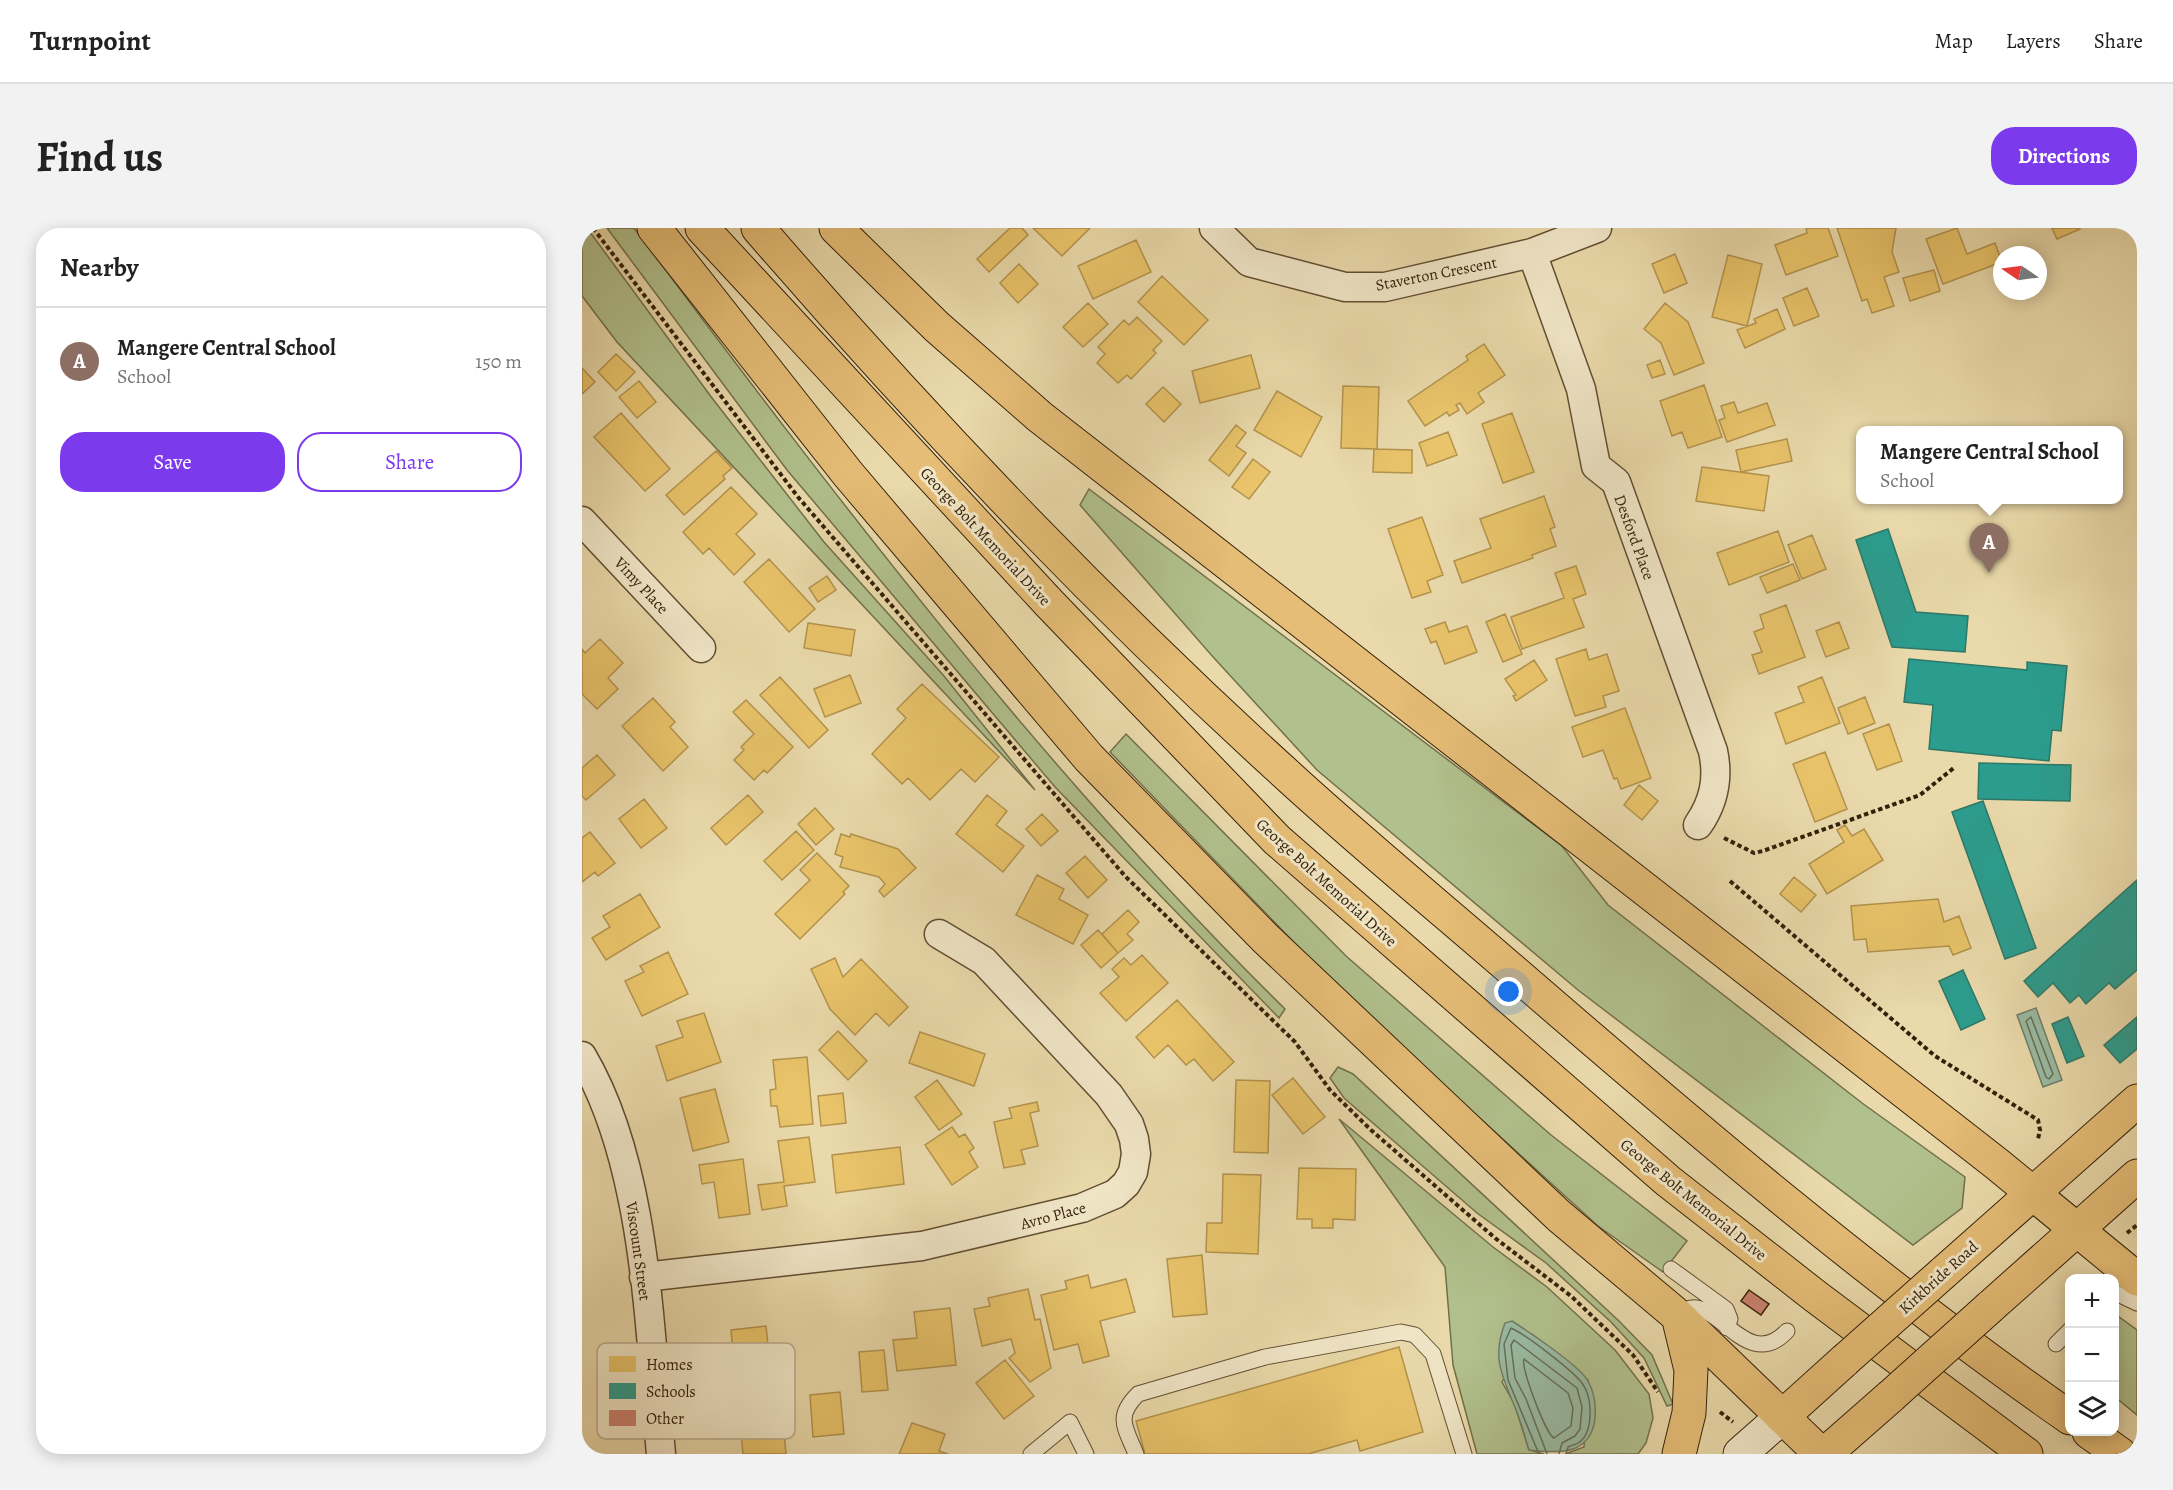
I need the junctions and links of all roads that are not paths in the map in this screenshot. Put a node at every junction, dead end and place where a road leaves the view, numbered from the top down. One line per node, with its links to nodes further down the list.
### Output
1 (654, 228): 22 (main road)
2 (702, 228): 40 (main road, George Bolt Memorial Drive)
3 (758, 228): 28 (main road)
4 (836, 228): 15 (main road)
5 (1214, 228): 7 (street, Staverton Crescent)
6 (1597, 228): 7 (street, Staverton Crescent)
7 (1532, 253): 10 (street, Desford Place)
8 (582, 521): 9 (street, Vimy Place)
9 (702, 648)
10 (1698, 825)
11 (939, 934): 18 (street, Avro Place)
12 (582, 1056): 18 (street, Viscount Street)
13 (2137, 1101): 15 (main road, Kirkbride Road)
14 (2137, 1176): 16 (main road)
15 (2032, 1194): 16 (main road); 29 (main road, Kirkbride Road, bridge)
16 (2077, 1229): 19 (main road); 39 (main road, bridge)
17 (1671, 1269): 23 (lane)
18 (644, 1277): 26 (street, Viscount Street)
19 (2137, 1279)
20 (2119, 1294): 21 (lane)
21 (2137, 1303)
22 (1678, 1316): 23 (lane); 29 (main road); 37 (main road)
23 (1727, 1328): 24 (lane)
24 (1787, 1330)
25 (2065, 1335): 27 (lane)
26 (650, 1343)
27 (2056, 1344)
28 (2065, 1414)
29 (1782, 1417): 38 (main road, Kirkbride Road); 39 (main road)
30 (2096, 1436): 41 (main road)
31 (660, 1439): 32 (street, Viscount Street)
32 (661, 1454)
33 (1031, 1454): 34 (lane)
34 (1086, 1454)
35 (1136, 1454): 36 (lane)
36 (1464, 1454)
37 (1679, 1454)
38 (1740, 1454)
39 (1823, 1454)
40 (2026, 1454)
41 (2120, 1454)

